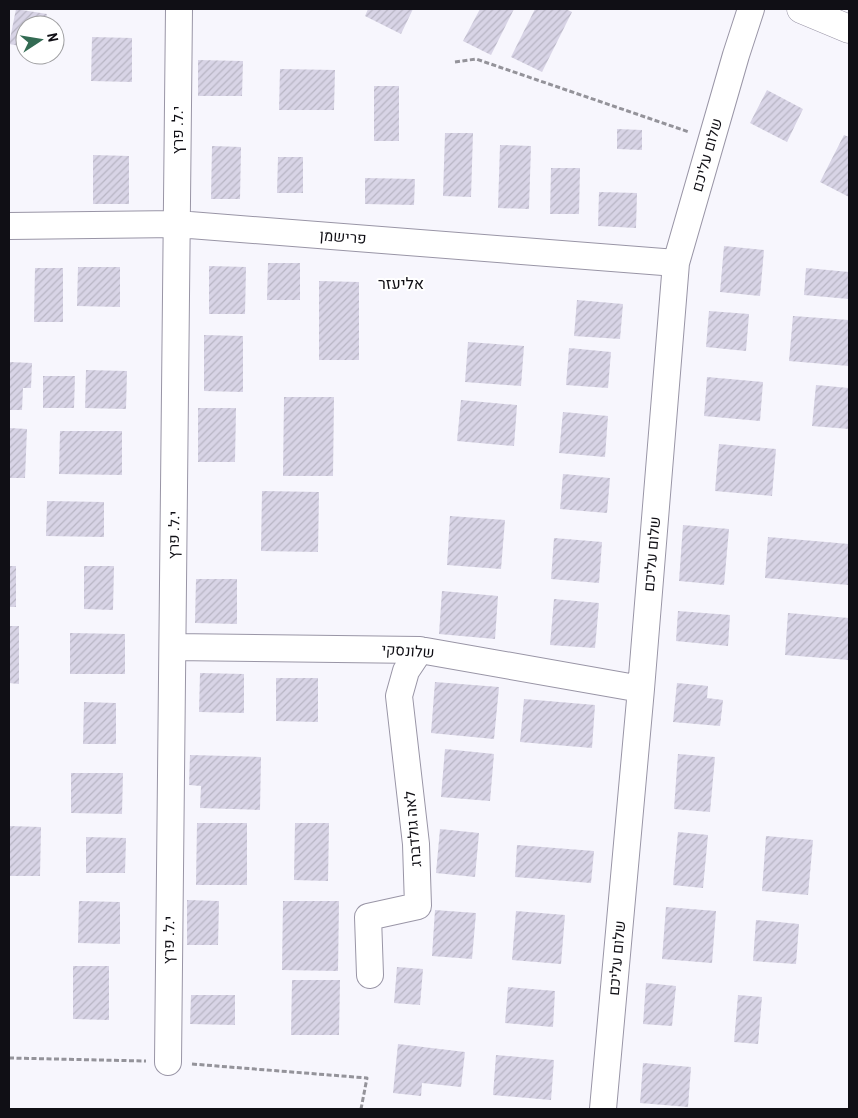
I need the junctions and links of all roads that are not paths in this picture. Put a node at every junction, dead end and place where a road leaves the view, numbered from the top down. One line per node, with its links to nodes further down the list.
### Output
1 (178, 9): 5 (street, י.ל. פרץ)
2 (751, 9): 7 (street, שלום עליכם)
3 (802, 9): 4 (main road)
4 (849, 28)
5 (177, 224): 6 (street, פרישמן); 7 (street, פרישמן); 8 (street, י.ל. פרץ)
6 (9, 226)
7 (676, 262): 10 (street, שלום עליכם)
8 (173, 647): 9 (street, שלונסקי); 12 (street, י.ל. פרץ)
9 (420, 650): 10 (street, שלונסקי); 11 (street, לאה גולדברג)
10 (641, 689): 13 (street, שלום עליכם)
11 (370, 975)
12 (168, 1062)
13 (603, 1109)

